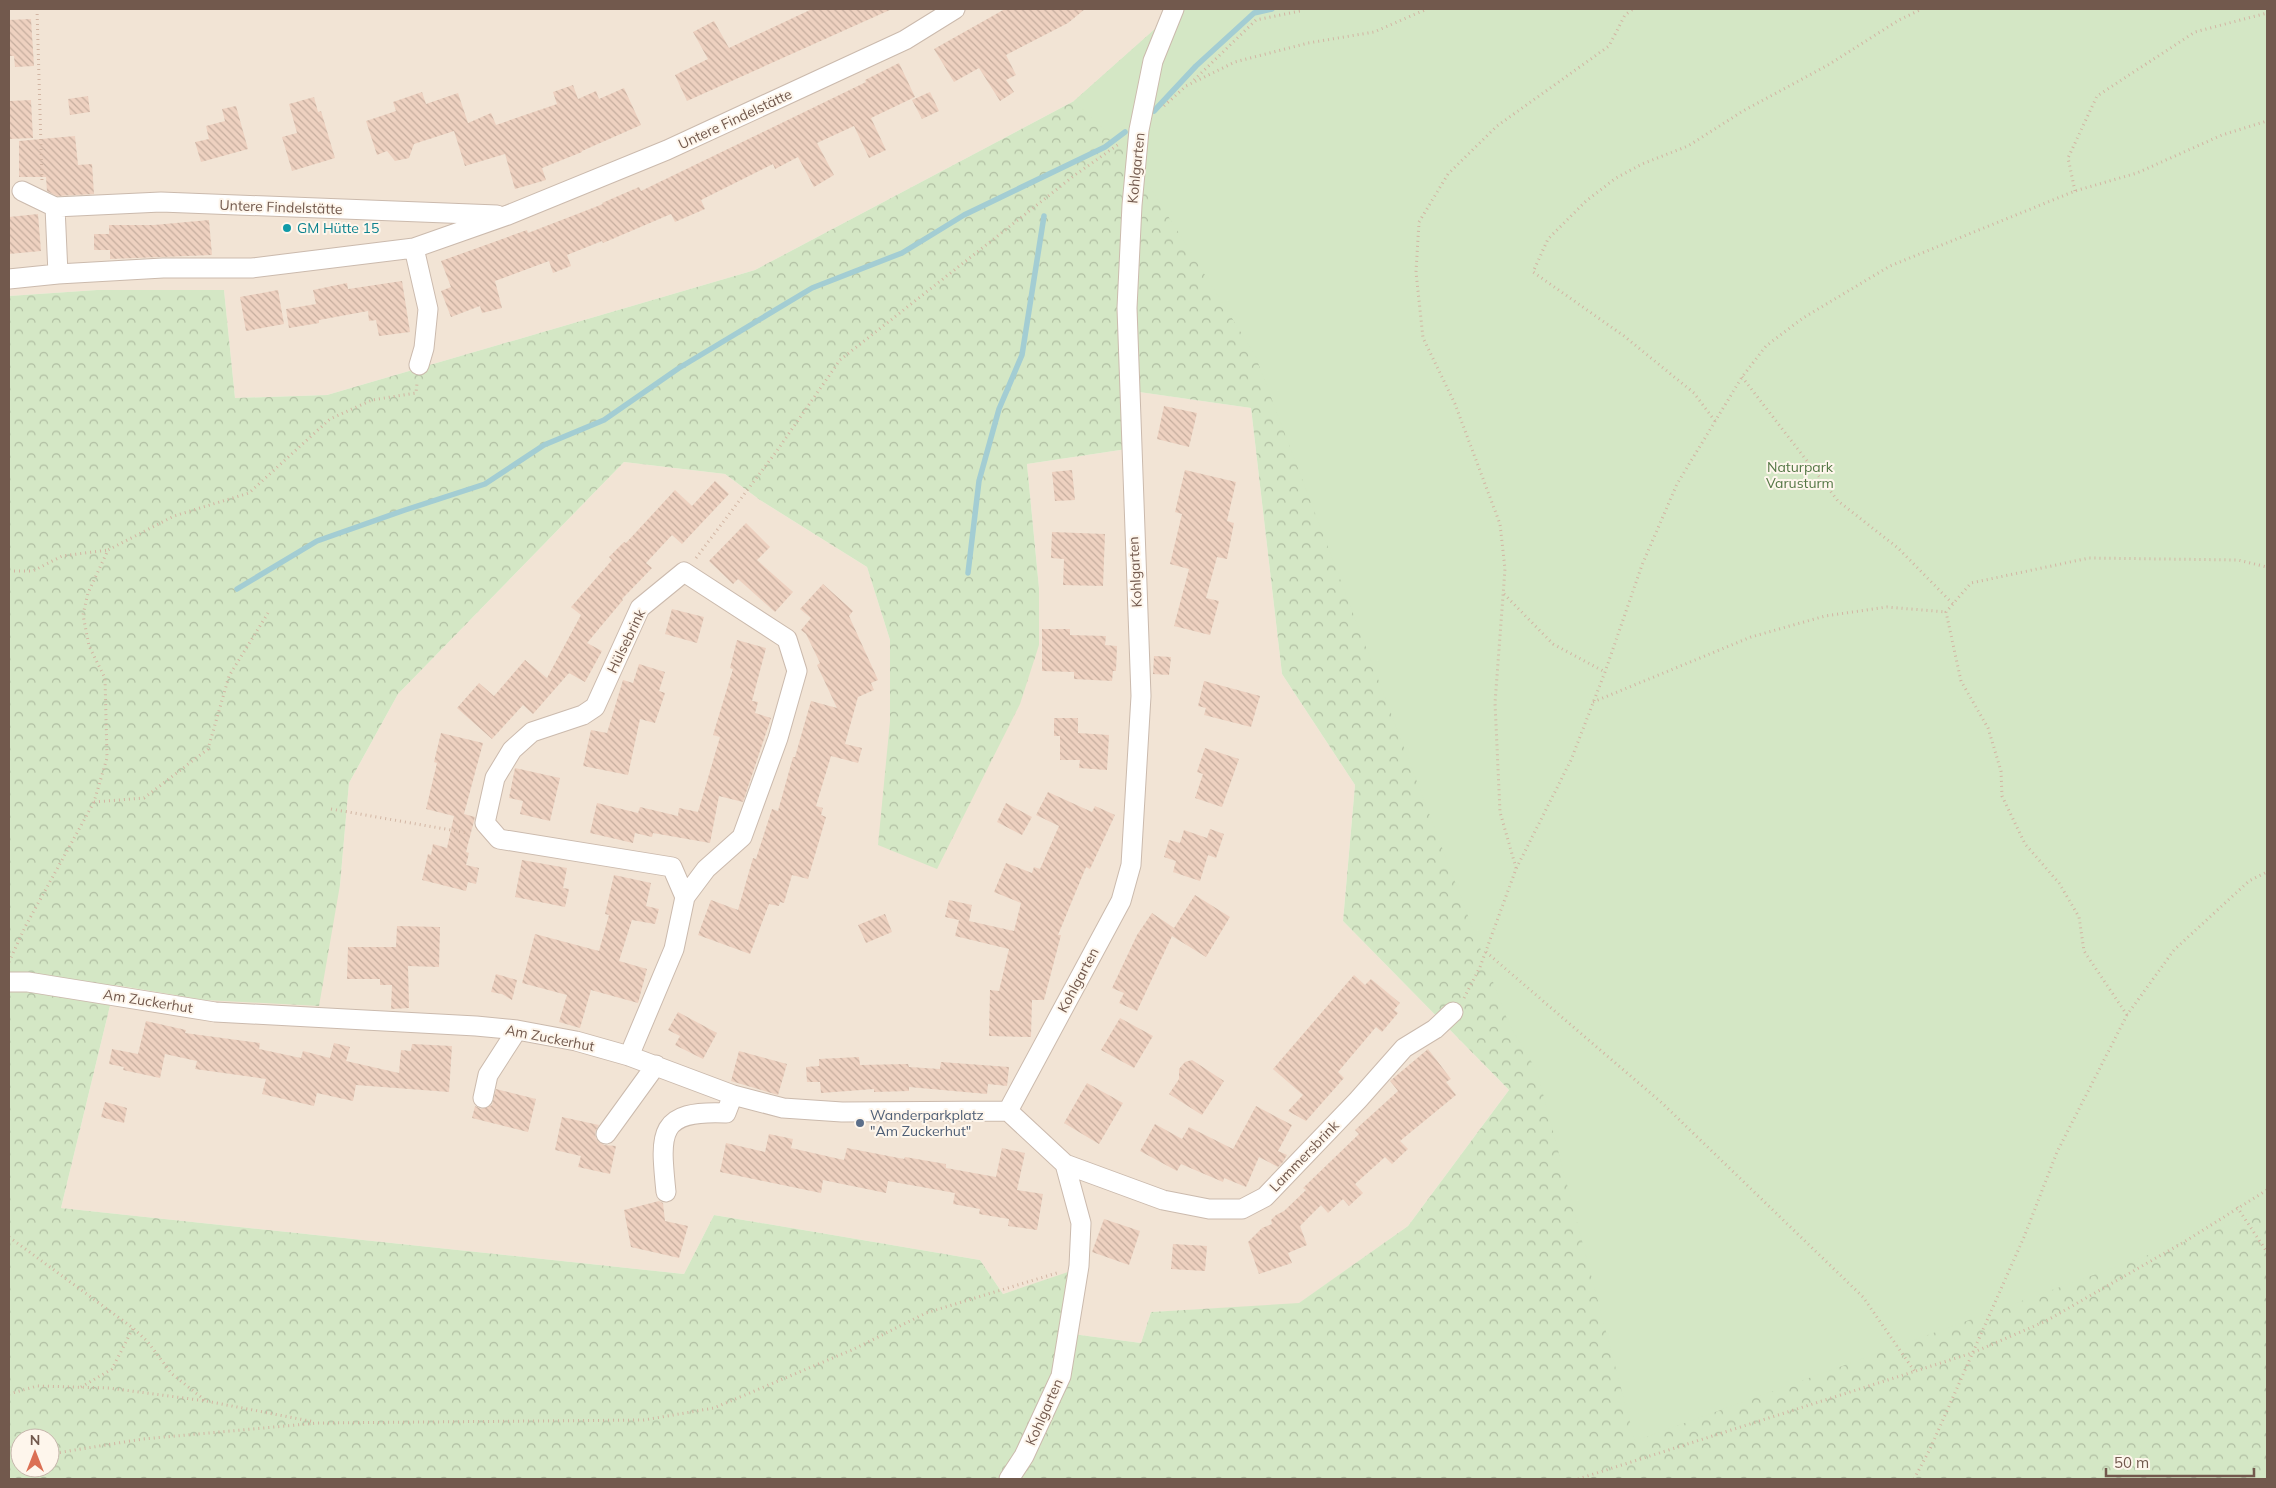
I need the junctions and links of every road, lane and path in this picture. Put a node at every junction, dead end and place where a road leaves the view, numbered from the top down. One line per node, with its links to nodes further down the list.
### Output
1 (37, 9): 14 (path)
2 (955, 9): 15 (street, Untere Findelstätte)
3 (1174, 9): 11 (street, Kohlgarten)
4 (1427, 9): 9 (path)
5 (1633, 9): 26 (path)
6 (1922, 9): 21 (path)
7 (1300, 10): 9 (path)
8 (2267, 12): 12 (path)
9 (1192, 83): 11 (path)
10 (2267, 121): 12 (path)
11 (1139, 130): 25 (path); 48 (street, Kohlgarten)
12 (2075, 191): 20 (path)
13 (22, 192): 14 (street)
14 (49, 204): 15 (street, Untere Findelstätte); 17 (street)
15 (508, 215): 16 (street, Untere Findelstätte)
16 (414, 248): 17 (street, Untere Findelstätte); 19 (street)
17 (58, 274): 18 (street, Untere Findelstätte)
18 (9, 279)
19 (419, 365): 22 (path)
20 (1742, 377): 21 (path); 27 (path)
21 (1715, 421): 30 (path)
22 (108, 550): 24 (path); 32 (path)
23 (2267, 567): 27 (path)
24 (9, 571)
25 (684, 572): 34 (street, Hülsebrink); 37 (street)
26 (1504, 594): 30 (path); 35 (path)
27 (1953, 604): 29 (path)
28 (268, 612): 32 (path)
29 (1946, 612): 31 (path); 42 (path)
30 (1605, 672): 31 (path)
31 (1594, 702): 35 (path)
32 (94, 802): 39 (path)
33 (331, 809): 34 (path)
34 (499, 838): 37 (street)
35 (1516, 869): 38 (path)
36 (2267, 872): 42 (path)
37 (685, 896): 44 (street)
38 (1486, 952): 41 (path); 59 (path)
39 (9, 962)
40 (9, 982): 43 (street, Am Zuckerhut)
41 (1453, 1012): 50 (street, Lammersbrink)
42 (2127, 1015): 58 (path)
43 (516, 1030): 44 (street, Am Zuckerhut); 47 (street)
44 (629, 1056): 45 (street, Am Zuckerhut)
45 (656, 1066): 46 (street, Am Zuckerhut); 49 (street)
46 (733, 1095): 48 (street, Am Zuckerhut); 52 (street)
47 (483, 1098)
48 (1008, 1111): 50 (street)
49 (606, 1134)
50 (1065, 1164): 56 (street, Kohlgarten)
51 (2267, 1190): 53 (path)
52 (666, 1192)
53 (2237, 1208): 55 (path); 58 (path)
54 (9, 1237): 57 (path)
55 (2267, 1252)
56 (1079, 1266): 63 (path); 65 (street, Kohlgarten)
57 (133, 1328): 60 (path); 62 (path)
58 (1972, 1353): 59 (path); 67 (path)
59 (1915, 1372): 66 (path)
60 (80, 1387): 61 (path); 62 (path)
61 (9, 1394)
62 (206, 1401): 63 (path)
63 (318, 1423): 64 (path)
64 (60, 1452)
65 (1009, 1479)
66 (1578, 1479)
67 (1914, 1479)

